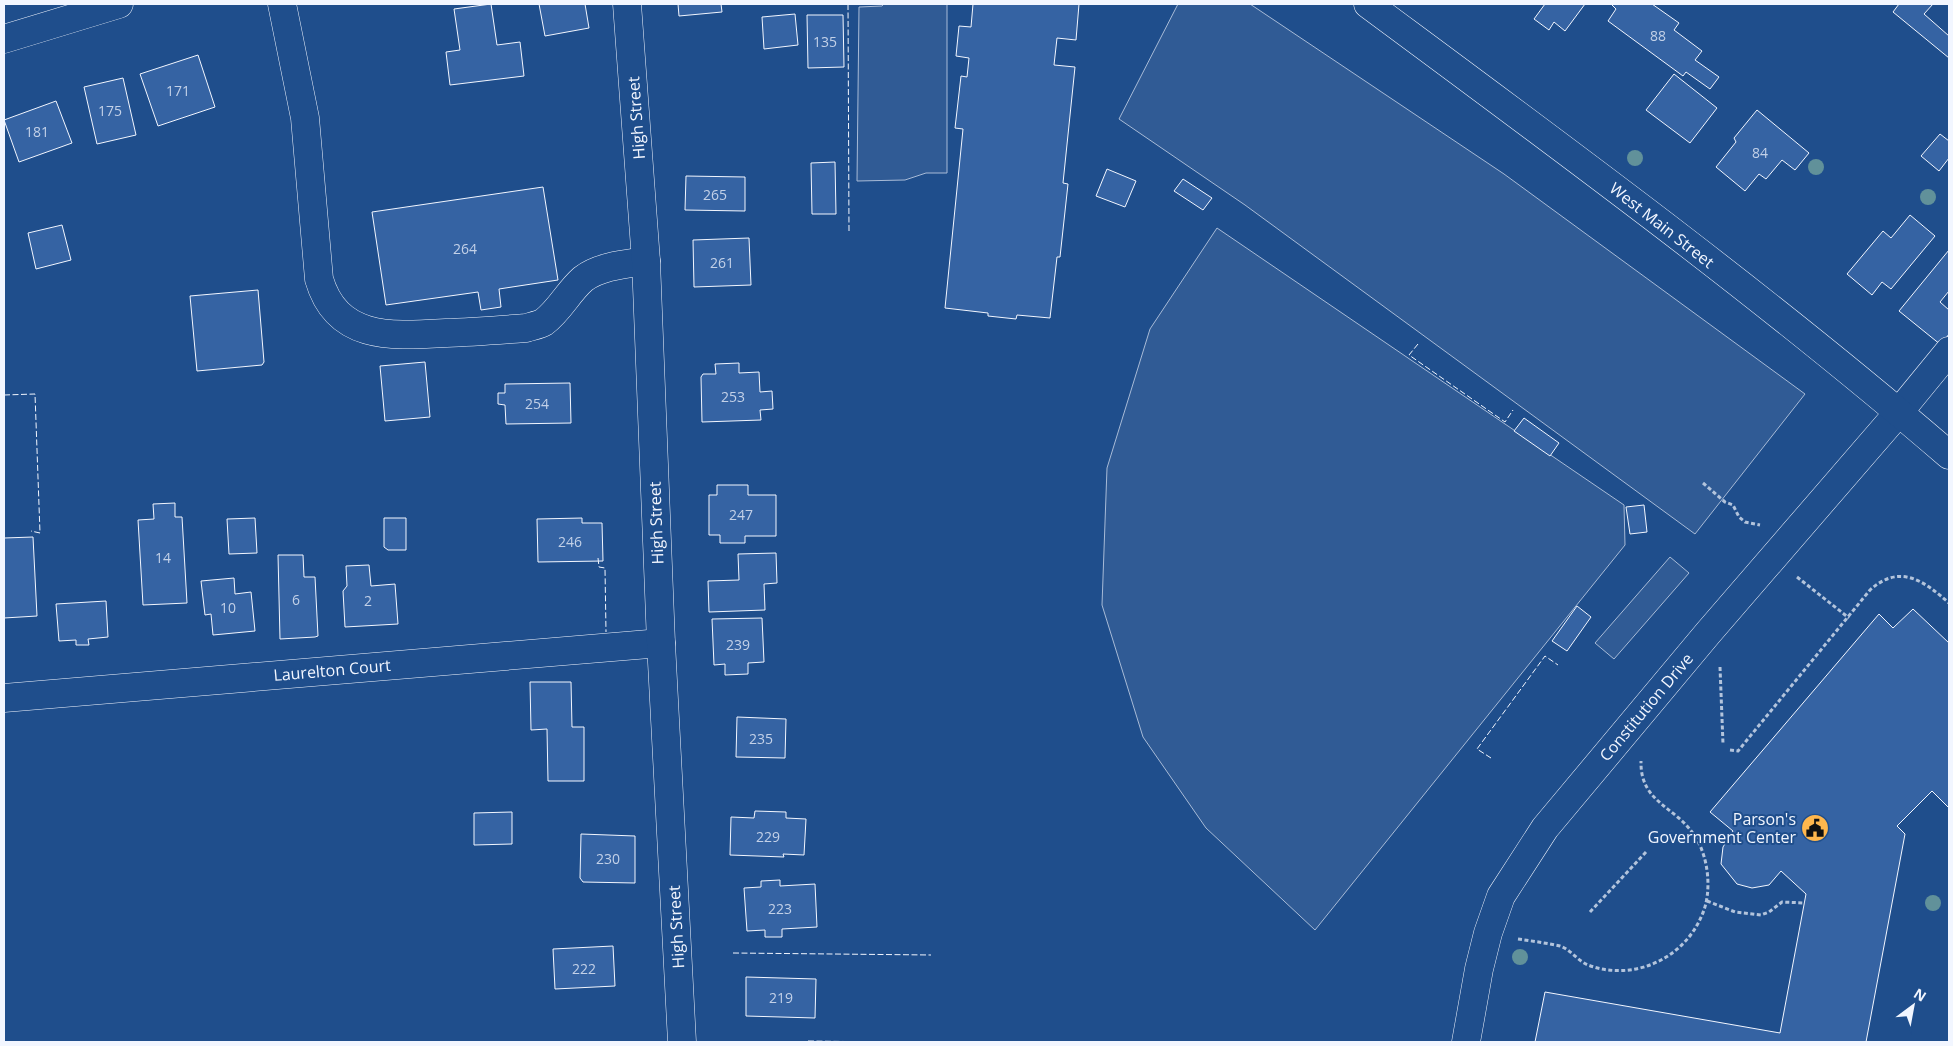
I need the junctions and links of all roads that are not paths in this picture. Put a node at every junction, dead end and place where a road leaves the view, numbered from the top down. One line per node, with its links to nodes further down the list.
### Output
1 (119, 4): 5 (main road)
2 (282, 4): 6 (main road)
3 (627, 4): 6 (main road, High Street)
4 (1368, 4): 8 (main road, West Main Street)
5 (4, 39)
6 (646, 261): 10 (main road, High Street)
7 (1949, 351): 8 (main road, Constitution Drive)
8 (1899, 412): 9 (main road, West Main Street); 13 (main road, Constitution Drive)
9 (1949, 455)
10 (661, 643): 11 (main road, Laurelton Court); 12 (main road, High Street)
11 (4, 698)
12 (682, 1042)
13 (1466, 1042)

